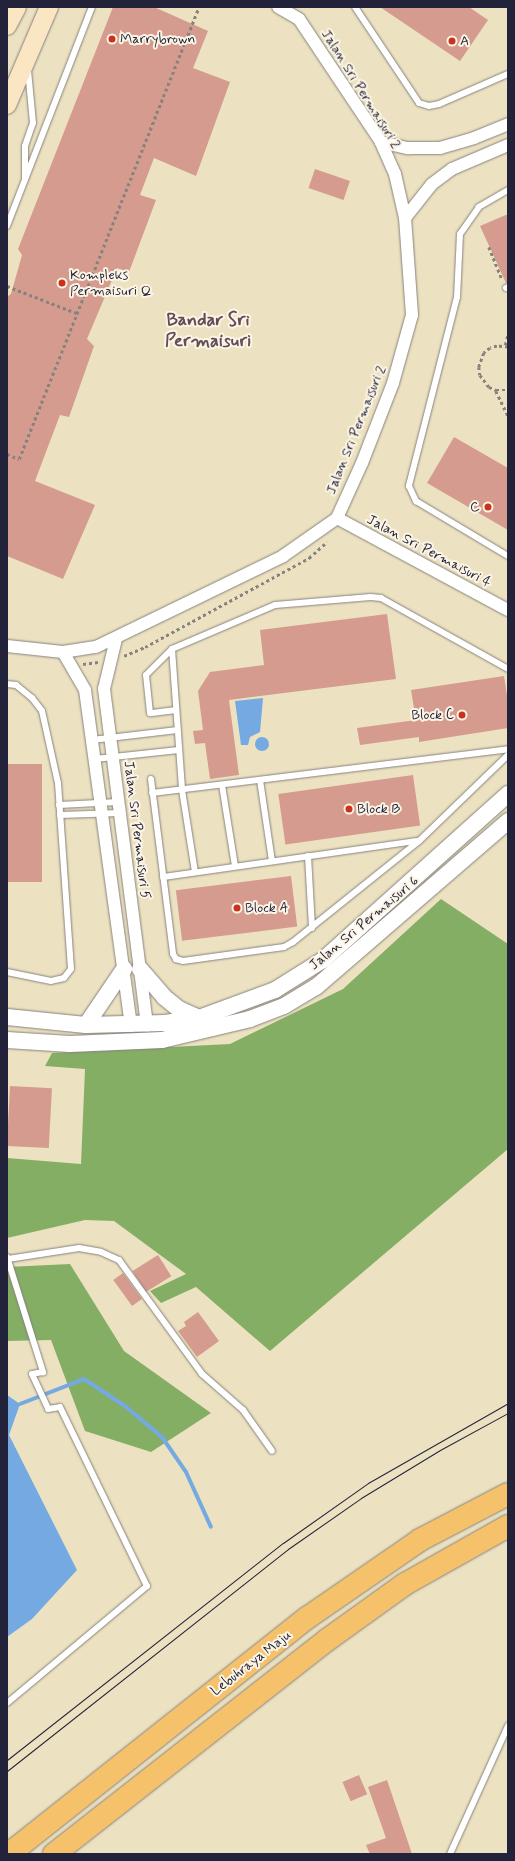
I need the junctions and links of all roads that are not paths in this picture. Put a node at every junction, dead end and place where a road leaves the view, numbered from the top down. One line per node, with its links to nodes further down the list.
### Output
1 (16, 7): 6 (main road)
2 (49, 7): 7 (main road)
3 (92, 7): 13 (lane)
4 (278, 7): 11 (street, Jalan Sri Permaisuri 2)
5 (355, 7): 8 (lane)
6 (7, 25)
7 (27, 60): 9 (main road); 13 (lane)
8 (508, 74)
9 (7, 105)
10 (508, 124): 11 (street)
11 (381, 142): 15 (street, Jalan Sri Permaisuri 2)
12 (508, 145): 15 (street)
13 (25, 182): 16 (lane)
14 (508, 190): 18 (lane)
15 (404, 218): 17 (street, Jalan Sri Permaisuri 2)
16 (7, 226)
17 (336, 518): 19 (street, Jalan Sri Permaisuri 4); 20 (street, Jalan Sri Permaisuri 2)
18 (508, 556)
19 (508, 610)
20 (116, 639): 23 (street, Jalan Sri Permaisuri 2); 28 (street, Jalan Sri Permaisuri 5)
21 (7, 646): 23 (street, Jalan Sri Permaisuri 2)
22 (172, 649): 24 (lane); 26 (lane); 26 (lane)
23 (63, 652): 29 (street, Jalan Sri Permaisuri 5)
24 (508, 669)
25 (7, 684): 41 (lane)
26 (176, 710): 27 (lane)
27 (177, 730): 28 (lane); 31 (lane)
28 (110, 738): 29 (lane); 33 (street, Jalan Sri Permaisuri 5)
29 (92, 740): 34 (street, Jalan Sri Permaisuri 5)
30 (508, 749): 36 (lane)
31 (179, 750): 33 (lane); 38 (lane)
32 (508, 755): 46 (lane)
33 (113, 757): 34 (lane); 42 (street, Jalan Sri Permaisuri 5)
34 (95, 759): 43 (street, Jalan Sri Permaisuri 5)
35 (151, 779): 39 (lane)
36 (260, 780): 37 (lane); 48 (lane)
37 (222, 785): 38 (lane); 49 (lane)
38 (182, 790): 39 (lane); 50 (lane)
39 (152, 793): 51 (lane)
40 (508, 794): 56 (street, Jalan Sri Permaisuri 6)
41 (59, 805): 43 (lane); 44 (lane)
42 (119, 807): 43 (lane); 43 (lane); 53 (street, Jalan Sri Permaisuri 5)
43 (102, 808): 44 (lane); 53 (street, Jalan Sri Permaisuri 5)
44 (60, 815): 54 (lane)
45 (508, 821): 60 (street, Jalan Sri Permaisuri 6)
46 (419, 841): 47 (lane); 52 (lane)
47 (308, 856): 48 (lane); 52 (lane)
48 (272, 861): 49 (lane)
49 (235, 866): 50 (lane)
50 (195, 872): 51 (lane)
51 (163, 876): 52 (lane)
52 (312, 928)
53 (132, 969): 56 (street); 57 (street); 58 (street, Jalan Sri Permaisuri 5)
54 (7, 972)
55 (7, 1017): 57 (street, Jalan Sri Permaisuri 6)
56 (199, 1018): 58 (street, Jalan Sri Permaisuri 6)
57 (86, 1024): 58 (street, Jalan Sri Permaisuri 6)
58 (139, 1028): 60 (street); 61 (street)
59 (7, 1040): 61 (street, Jalan Sri Permaisuri 6)
60 (162, 1040): 61 (street, Jalan Sri Permaisuri 6)
61 (121, 1043)
62 (8, 1258): 63 (lane); 66 (lane)
63 (272, 1451)
64 (508, 1494): 68 (highway, Lebuhraya Maju)
65 (508, 1526): 69 (highway, Lebuhraya Maju)
66 (7, 1703)
67 (508, 1726): 70 (lane)
68 (9, 1854)
69 (54, 1854)
70 (450, 1854)

